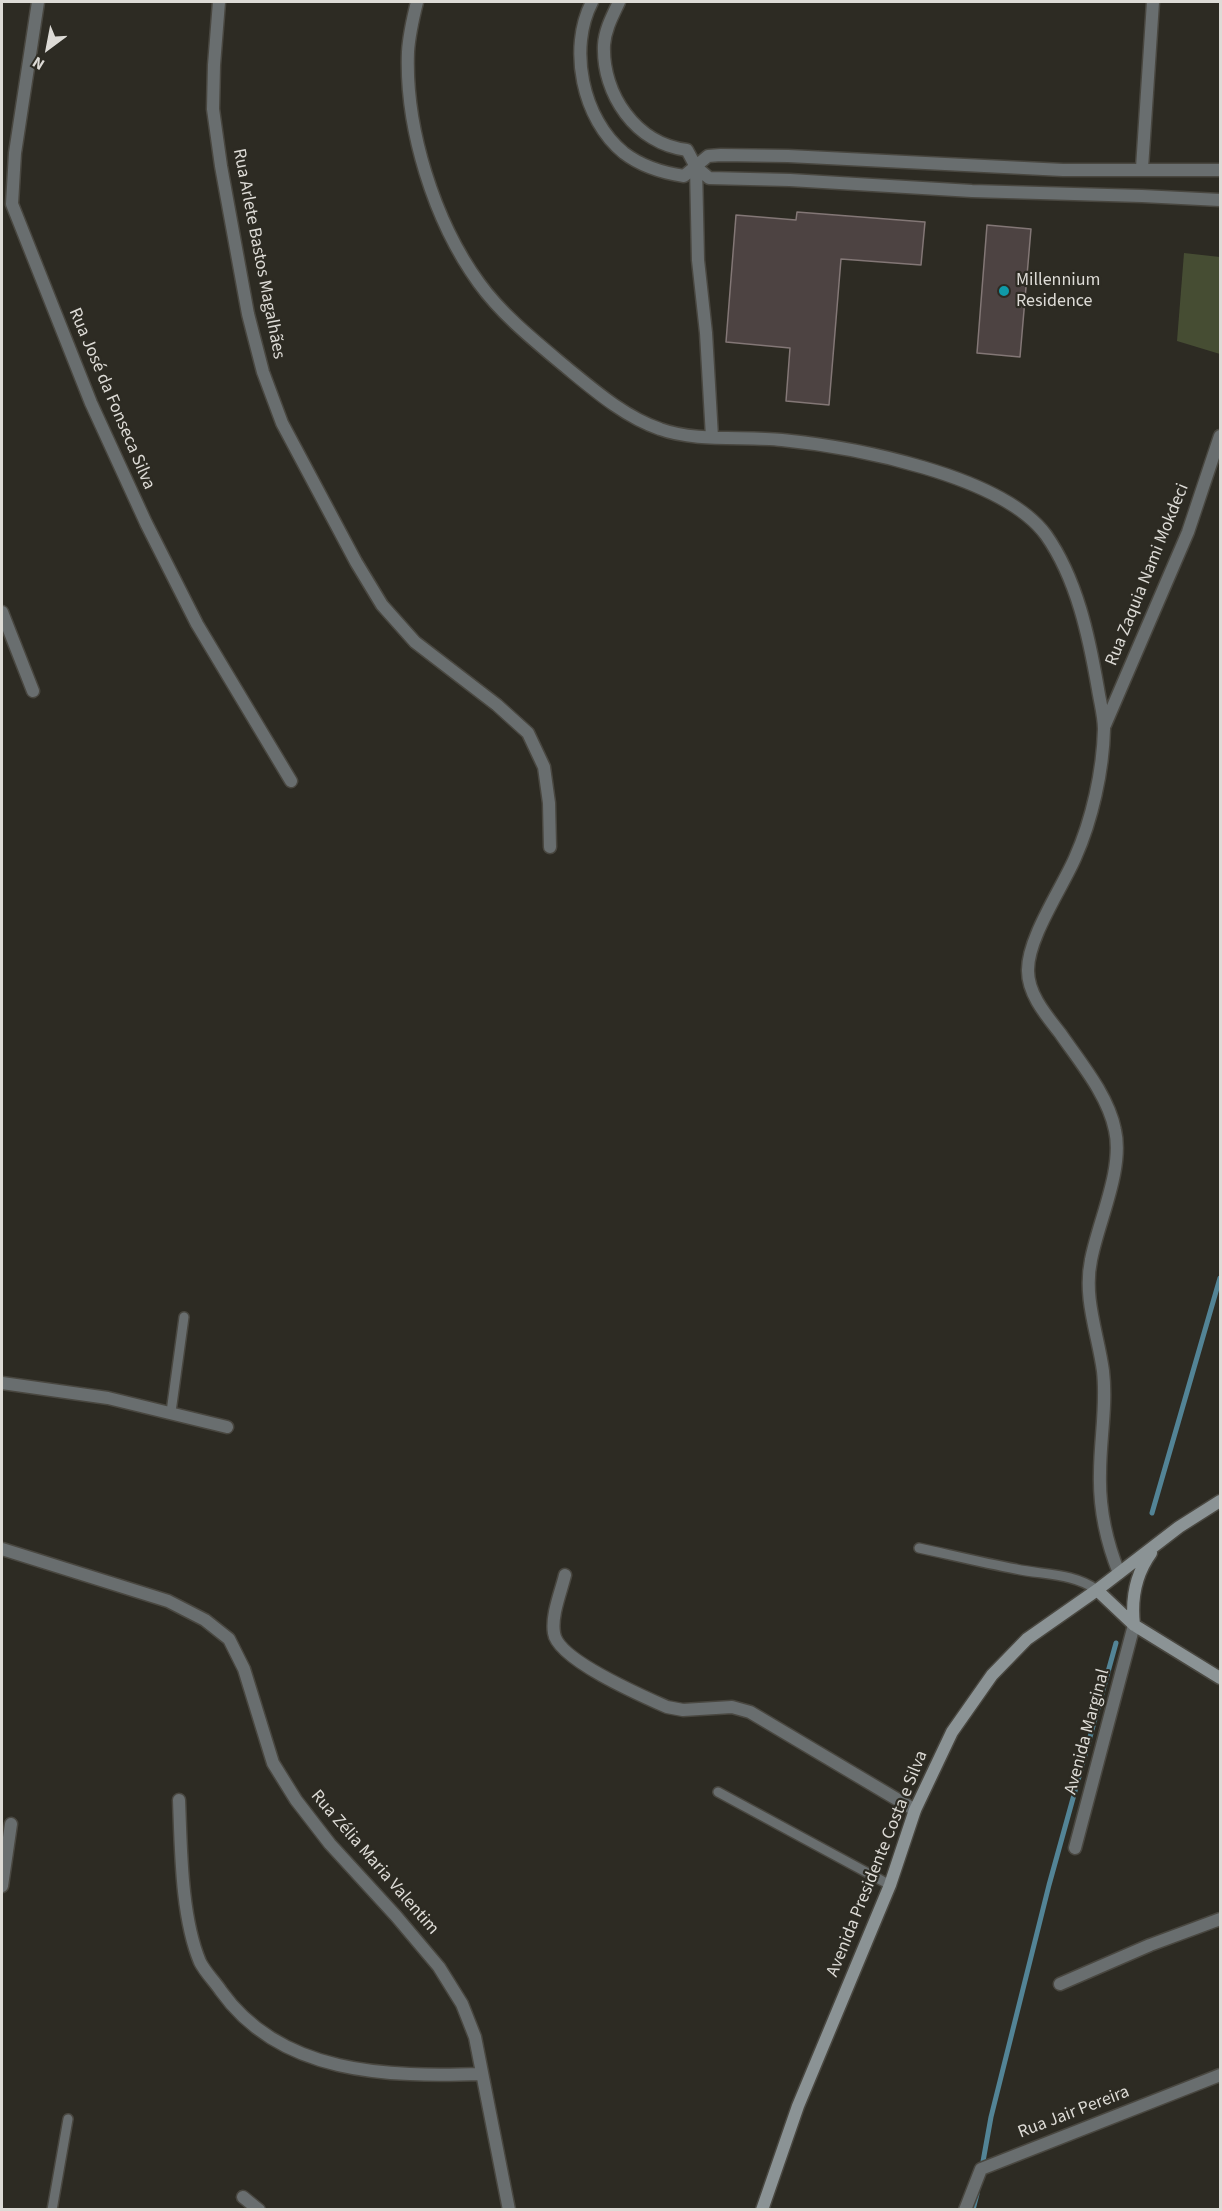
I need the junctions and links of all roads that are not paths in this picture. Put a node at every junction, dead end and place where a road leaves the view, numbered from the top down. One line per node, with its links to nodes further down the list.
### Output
1 (38, 2): 11 (street, Rua José da Fonseca Silva)
2 (219, 2): 18 (street, Rua Arlete Bastos Magalhães)
3 (417, 2): 13 (street)
4 (592, 2): 7 (street)
5 (619, 2): 7 (street)
6 (1153, 2): 8 (street)
7 (696, 167): 8 (street); 10 (street); 13 (street)
8 (1142, 168): 9 (street)
9 (1221, 170)
10 (1221, 200)
11 (7, 205): 17 (street, Rua José da Fonseca Silva)
12 (1221, 436): 16 (street, Rua Zaquia Nami Mokdeci)
13 (712, 437): 16 (street)
14 (2, 612): 15 (street)
15 (33, 691)
16 (1104, 726): 27 (street)
17 (291, 781)
18 (550, 847)
19 (184, 1317): 21 (lane)
20 (2, 1383): 21 (street)
21 (171, 1412): 22 (street)
22 (227, 1427)
23 (1221, 1502): 24 (main road, Avenida Presidente Costa e Silva)
24 (1162, 1540): 27 (main road, Avenida Presidente Costa e Silva); 30 (main road)
25 (919, 1548): 29 (lane)
26 (2, 1549): 41 (street, Rua Zélia Maria Valentim)
27 (1119, 1573): 29 (main road, Avenida Presidente Costa e Silva)
28 (565, 1575): 34 (street)
29 (1097, 1590): 30 (main road); 34 (main road, Avenida Presidente Costa e Silva)
30 (1134, 1625): 31 (main road); 36 (street, Avenida Marginal)
31 (1221, 1678)
32 (718, 1792): 37 (lane)
33 (179, 1800): 41 (street)
34 (915, 1810): 37 (main road, Avenida Presidente Costa e Silva)
35 (11, 1824): 38 (street)
36 (1076, 1848)
37 (890, 1885): 48 (main road, Avenida Presidente Costa e Silva)
38 (2, 1886)
39 (1221, 1919): 40 (street)
40 (1060, 1984)
41 (482, 2074): 45 (street, Rua Zélia Maria Valentim)
42 (1221, 2075): 49 (street, Rua Jair Pereira)
43 (68, 2120): 46 (lane)
44 (243, 2197): 47 (street)
45 (504, 2209)
46 (52, 2210)
47 (259, 2210)
48 (762, 2210)
49 (965, 2210)

